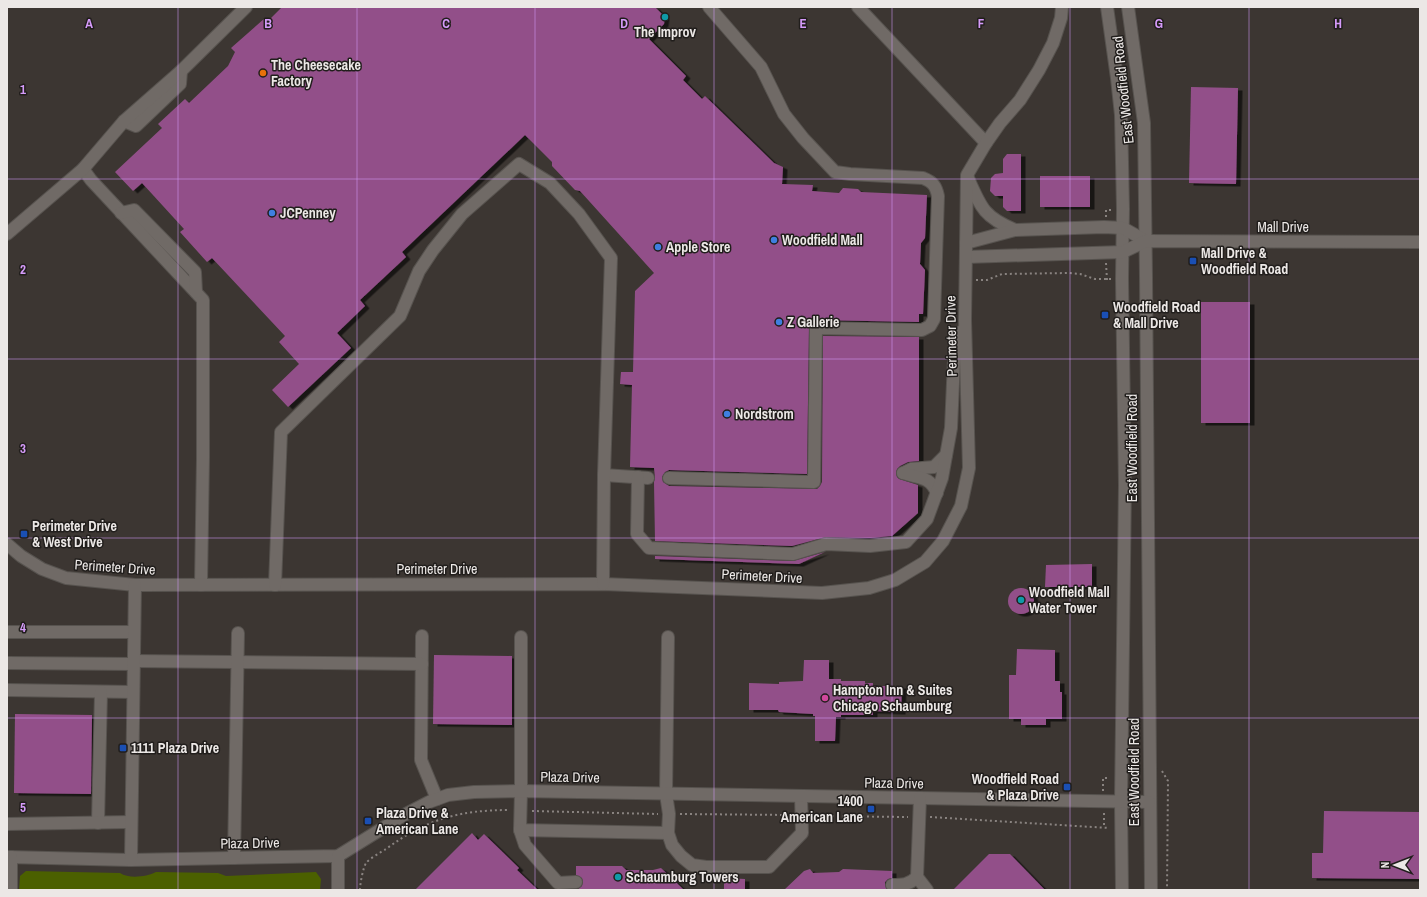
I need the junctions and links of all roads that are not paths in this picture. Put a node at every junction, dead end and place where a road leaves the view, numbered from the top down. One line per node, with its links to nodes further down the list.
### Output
1 (246, 7): 8 (street)
2 (709, 7): 21 (street)
3 (858, 7): 7 (street)
4 (1062, 7): 7 (street, Perimeter Drive)
5 (1107, 7): 10 (street, East Woodfield Road)
6 (1128, 7): 13 (street, East Woodfield Road)
7 (986, 143): 9 (street, Perimeter Drive)
8 (83, 168): 12 (street); 26 (street)
9 (967, 175): 11 (street); 15 (street, Perimeter Drive)
10 (1123, 228): 11 (street, Mall Drive); 13 (street, Mall Drive); 16 (street, East Woodfield Road)
11 (1015, 230): 15 (street, Mall Drive)
12 (7, 234)
13 (1146, 241): 14 (street, Mall Drive); 16 (street, Mall Drive); 47 (street, East Woodfield Road)
14 (1420, 242)
15 (966, 243): 17 (street, Perimeter Drive)
16 (1123, 252): 17 (street, Mall Drive); 46 (street, East Woodfield Road)
17 (966, 256): 18 (street, Perimeter Drive)
18 (965, 320): 19 (street); 24 (street, Perimeter Drive)
19 (946, 455): 22 (street); 22 (street)
20 (604, 474): 22 (street); 24 (street); 27 (street)
21 (669, 478)
22 (937, 493)
23 (7, 544): 25 (street, Perimeter Drive)
24 (603, 584): 27 (street, Perimeter Drive)
25 (135, 585): 26 (street, Perimeter Drive); 29 (street)
26 (201, 585): 27 (street, Perimeter Drive)
27 (275, 585)
28 (7, 632): 29 (street)
29 (134, 632): 34 (street)
30 (238, 633): 35 (street)
31 (422, 636): 37 (street)
32 (521, 637): 41 (street)
33 (668, 637): 42 (street)
34 (134, 662): 35 (street); 36 (street); 40 (street)
35 (237, 662): 37 (street); 55 (street)
36 (7, 663)
37 (422, 664): 45 (street)
38 (7, 690): 39 (street)
39 (101, 692): 40 (street); 49 (street)
40 (133, 692): 48 (street)
41 (521, 791): 42 (street, Plaza Drive); 45 (street, Plaza Drive); 51 (street)
42 (666, 794): 43 (street, Plaza Drive); 52 (street)
43 (801, 796): 44 (street, Plaza Drive); 52 (street)
44 (920, 798): 46 (street, Plaza Drive); 57 (street)
45 (437, 799): 53 (street, Plaza Drive)
46 (1120, 802): 47 (street, Plaza Drive); 63 (street, East Woodfield Road)
47 (1149, 802): 64 (street, East Woodfield Road)
48 (131, 822): 49 (street); 56 (street)
49 (98, 823): 50 (street)
50 (7, 824)
51 (520, 830): 52 (street); 58 (street)
52 (668, 833)
53 (338, 856): 55 (street, Plaza Drive); 61 (street)
54 (9, 857): 56 (street, Plaza Drive); 60 (street)
55 (234, 858): 56 (street, Plaza Drive)
56 (131, 860)
57 (917, 877): 59 (street); 62 (street)
58 (576, 882)
59 (892, 885)
60 (11, 890)
61 (338, 890)
62 (927, 890)
63 (1122, 890)
64 (1150, 890)

